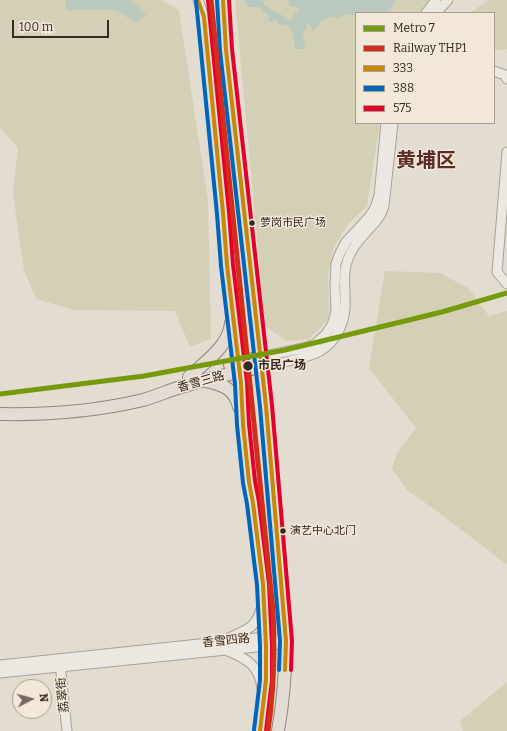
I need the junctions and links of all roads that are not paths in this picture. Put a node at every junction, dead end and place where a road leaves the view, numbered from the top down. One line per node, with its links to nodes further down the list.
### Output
1 (198, 0): 8 (street)
2 (202, 0): 8 (street)
3 (223, 0): 16 (main road)
4 (436, 0): 6 (street)
5 (448, 0): 7 (street)
6 (427, 12)
7 (437, 12)
8 (204, 17): 15 (main road)
9 (495, 71): 10 (street)
10 (507, 79)
11 (386, 124): 16 (street, 香雪三路)
12 (393, 124): 16 (street, 香雪三路)
13 (507, 152): 14 (street)
14 (507, 284)
15 (232, 307): 17 (main road); 18 (main road)
16 (261, 362): 17 (main road, 香雪三路); 25 (main road)
17 (239, 367): 18 (main road, 香雪三路); 19 (main road, 香雪三路); 22 (main road)
18 (188, 377): 20 (main road, 香雪三路)
19 (203, 380): 21 (main road, 香雪三路); 22 (main road)
20 (0, 407)
21 (0, 414)
22 (243, 424): 23 (main road)
23 (263, 584): 24 (street); 26 (main road)
24 (223, 641): 26 (street, 香雪四路); 28 (street, 香雪四路)
25 (286, 641): 26 (street, 香雪四路); 34 (main road)
26 (266, 642): 27 (street, 香雪四路); 31 (main road)
27 (226, 650): 28 (street, 香雪四路); 31 (street)
28 (60, 663): 29 (street, 香雪四路); 30 (street, 香雪四路); 32 (street, 荔翠街)
29 (0, 665)
30 (0, 673)
31 (264, 706): 33 (main road)
32 (67, 731)
33 (260, 731)
34 (278, 731)

